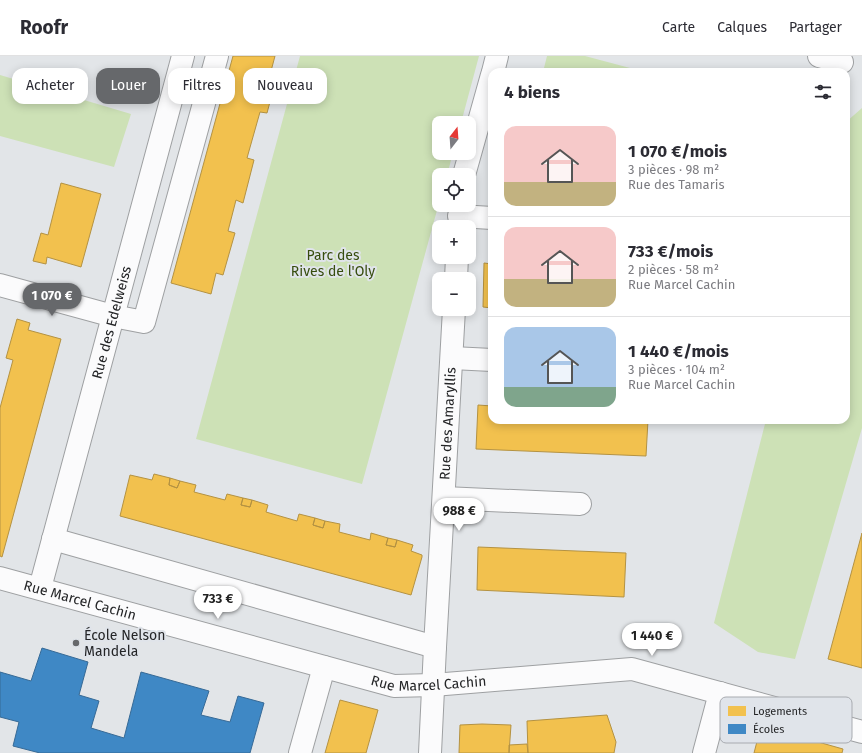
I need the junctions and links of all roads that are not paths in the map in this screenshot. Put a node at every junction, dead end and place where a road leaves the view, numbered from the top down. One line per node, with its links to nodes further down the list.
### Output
1 (183, 56): 12 (street, Rue des Edelweiss)
2 (217, 56): 12 (street)
3 (497, 56): 6 (street)
4 (819, 56): 5 (street)
5 (842, 62)
6 (493, 68)
7 (488, 88): 8 (street)
8 (466, 168)
9 (459, 216): 10 (street)
10 (488, 218)
11 (0, 285): 12 (street)
12 (113, 316): 18 (street, Rue des Edelweiss)
13 (454, 316): 14 (street, Rue des Amaryllis)
14 (452, 358): 15 (street); 16 (street, Rue des Amaryllis)
15 (488, 360)
16 (444, 498): 17 (street); 21 (street, Rue des Amaryllis)
17 (580, 504)
18 (53, 539): 20 (street, Rue des Edelweiss); 21 (street)
19 (0, 578): 20 (street, Rue Marcel Cachin)
20 (40, 588): 22 (street, Rue Marcel Cachin)
21 (435, 647): 23 (street, Rue des Amaryllis)
22 (324, 667): 23 (street, Rue Marcel Cachin); 28 (street)
23 (433, 685): 24 (street, Rue Marcel Cachin); 29 (street, Rue des Amaryllis)
24 (720, 693): 25 (street, Rue Marcel Cachin); 30 (street)
25 (735, 697)
26 (852, 729): 27 (street, Rue Marcel Cachin)
27 (862, 732)
28 (300, 753)
29 (430, 753)
30 (704, 753)

